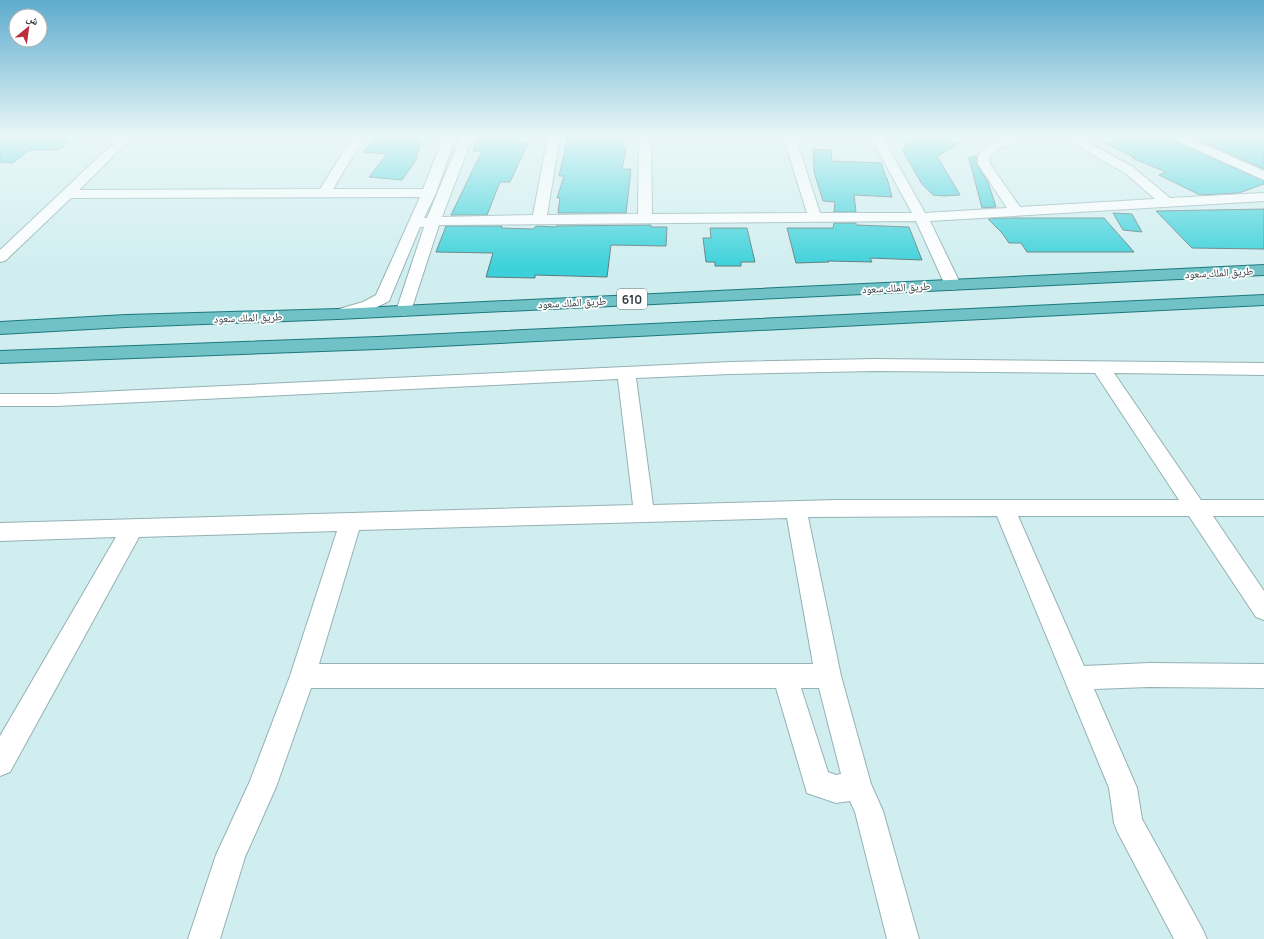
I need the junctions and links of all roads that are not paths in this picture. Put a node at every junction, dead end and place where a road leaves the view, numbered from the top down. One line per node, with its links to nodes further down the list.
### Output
1 (83, 180): 12 (street)
2 (333, 180): 13 (street)
3 (433, 180): 11 (street)
4 (450, 180): 21 (street)
5 (546, 180): 19 (street)
6 (645, 180): 20 (street)
7 (803, 180): 18 (street)
8 (900, 180): 17 (street)
9 (995, 180): 16 (street)
10 (1141, 180): 15 (street)
11 (428, 193): 13 (street); 22 (street)
12 (68, 194): 13 (street); 23 (street)
13 (324, 194)
14 (1264, 197): 15 (street)
15 (1167, 203): 16 (street)
16 (1017, 212): 17 (street)
17 (921, 217): 18 (street); 26 (street)
18 (815, 218): 20 (street)
19 (539, 219): 20 (street); 21 (street)
20 (645, 219)
21 (434, 222): 22 (street); 29 (street)
22 (415, 224): 30 (street)
23 (0, 258)
24 (1264, 270): 25 (main road, طريق الملك سعود / 610)
25 (1202, 273): 26 (main road, طريق الملك سعود / 610); 28 (main road)
26 (953, 285): 29 (main road, طريق الملك سعود / 610)
27 (1264, 300): 28 (main road)
28 (1061, 310): 32 (main road)
29 (404, 311): 30 (main road, طريق الملك سعود / 610); 32 (main road)
30 (338, 314): 31 (main road, طريق الملك سعود / 610)
31 (0, 328)
32 (116, 352): 33 (main road)
33 (0, 357)
34 (1101, 368): 35 (street); 36 (street); 41 (street)
35 (1264, 369)
36 (626, 373): 38 (street); 44 (street)
37 (0, 400): 38 (street)
38 (56, 400): 39 (street)
39 (0, 406)
40 (1004, 508): 41 (street); 43 (street); 53 (street)
41 (1195, 508): 42 (street); 48 (street)
42 (1264, 508)
43 (796, 509): 44 (street); 51 (street)
44 (644, 513): 45 (street)
45 (351, 522): 46 (street); 49 (street)
46 (133, 528): 47 (street); 54 (street)
47 (0, 532)
48 (1264, 610)
49 (303, 676): 50 (street); 56 (street)
50 (785, 676): 51 (street); 55 (street)
51 (828, 676): 55 (street)
52 (1264, 676): 53 (street)
53 (1076, 678): 58 (street)
54 (0, 762)
55 (858, 786): 57 (street)
56 (204, 939)
57 (903, 939)
58 (1191, 939)

